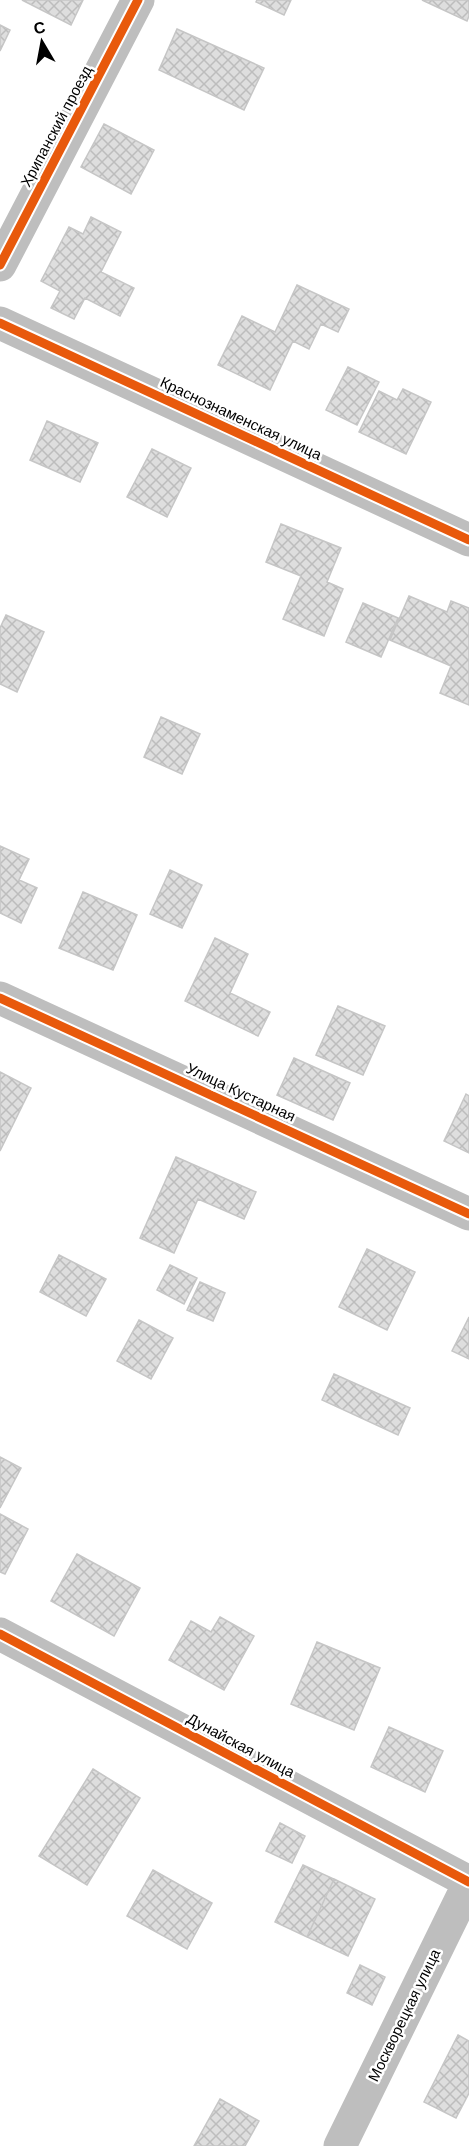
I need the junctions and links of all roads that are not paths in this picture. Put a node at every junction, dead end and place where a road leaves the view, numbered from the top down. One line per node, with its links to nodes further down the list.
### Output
1 (138, 0): 2 (street, Хрипанский проезд)
2 (0, 265)
3 (0, 324): 4 (street, Краснознаменская улица)
4 (469, 540)
5 (0, 998): 6 (street, Улица Кустарная)
6 (469, 1214)
7 (0, 1634): 8 (street, Дунайская улица)
8 (469, 1882): 9 (street, Москворецкая улица)
9 (340, 2146)

